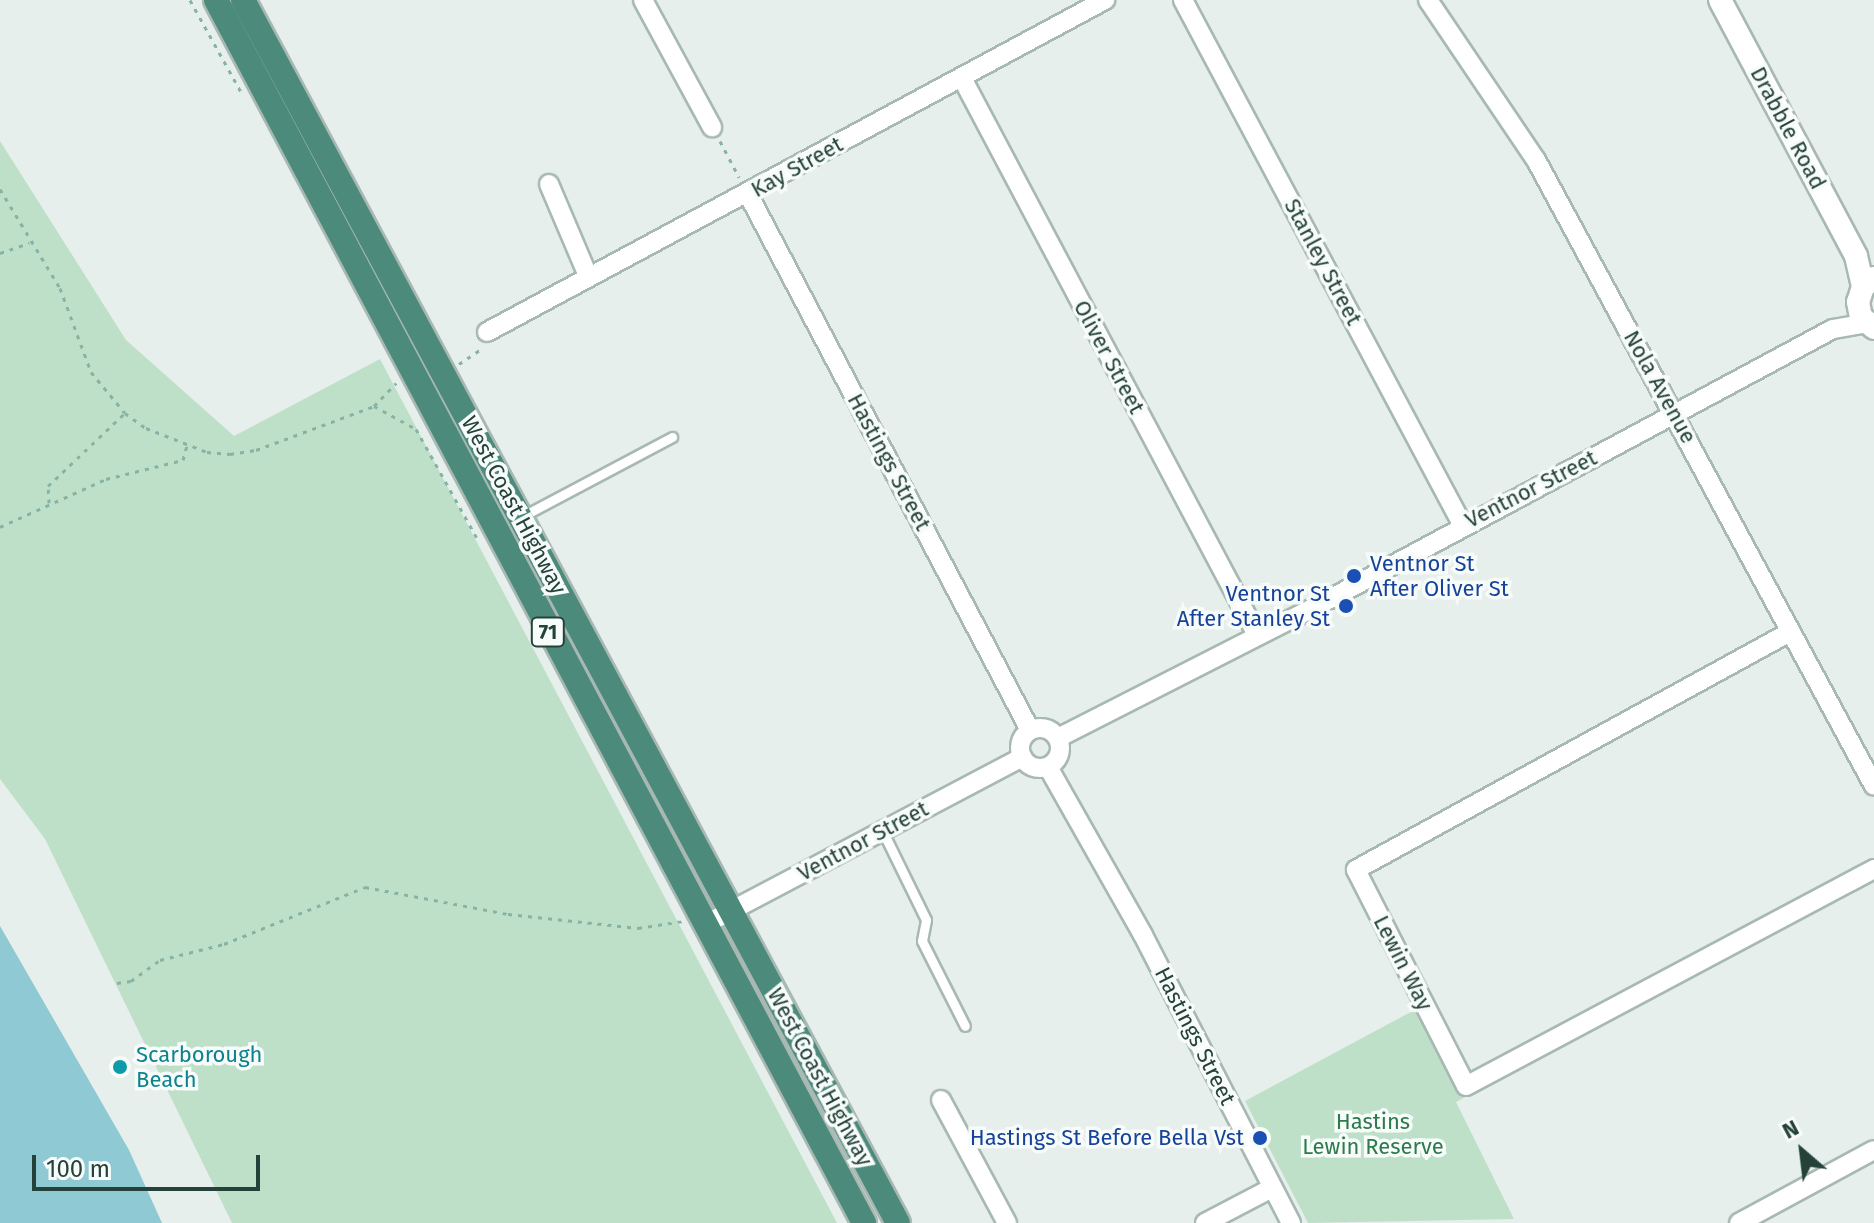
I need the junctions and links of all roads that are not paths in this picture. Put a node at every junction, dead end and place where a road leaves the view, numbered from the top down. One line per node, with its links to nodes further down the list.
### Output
1 (216, 0): 18 (highway, West Coast Highway / 71)
2 (243, 0): 17 (highway, West Coast Highway / 71)
3 (643, 0): 9 (street)
4 (1105, 0): 8 (street, Kay Street)
5 (1183, 0): 20 (street, Stanley Street)
6 (1428, 0): 15 (street, Nola Avenue)
7 (1720, 0): 13 (street, Drabble Road)
8 (962, 78): 11 (street, Kay Street); 22 (street, Oliver Street)
9 (712, 127)
10 (549, 184): 12 (street)
11 (748, 194): 12 (street, Kay Street); 23 (street, Hastings Street)
12 (588, 276): 14 (street, Kay Street)
13 (1866, 292): 15 (street, Ventnor Street)
14 (487, 332)
15 (1676, 415): 20 (street, Ventnor Street); 21 (street, Nola Avenue)
16 (672, 437): 19 (lane)
17 (478, 438): 18 (highway); 19 (highway, West Coast Highway / 71)
18 (452, 451): 31 (highway, West Coast Highway / 71)
19 (521, 517): 30 (highway, West Coast Highway / 71)
20 (1462, 524): 22 (street, Ventnor Street)
21 (1790, 632): 27 (street, Nola Avenue); 29 (street, Lewin Way)
22 (1257, 635): 24 (street, Ventnor Street)
23 (1030, 730): 24 (street); 25 (street)
24 (1058, 738): 26 (street)
25 (1022, 757): 26 (street); 28 (street, Ventnor Street)
26 (1048, 767): 35 (street, Hastings Street)
27 (1874, 786)
28 (882, 830): 30 (street, Ventnor Street); 32 (lane)
29 (1874, 869)
30 (732, 910): 31 (street, Ventnor Street); 37 (highway, West Coast Highway / 71)
31 (693, 923): 36 (highway, West Coast Highway / 71)
32 (965, 1026)
33 (941, 1100): 38 (street)
34 (1874, 1150): 41 (street)
35 (1272, 1188): 39 (street); 40 (street, Hastings Street)
36 (864, 1223)
37 (898, 1223)
38 (1007, 1223)
39 (1205, 1223)
40 (1291, 1223)
41 (1739, 1223)

